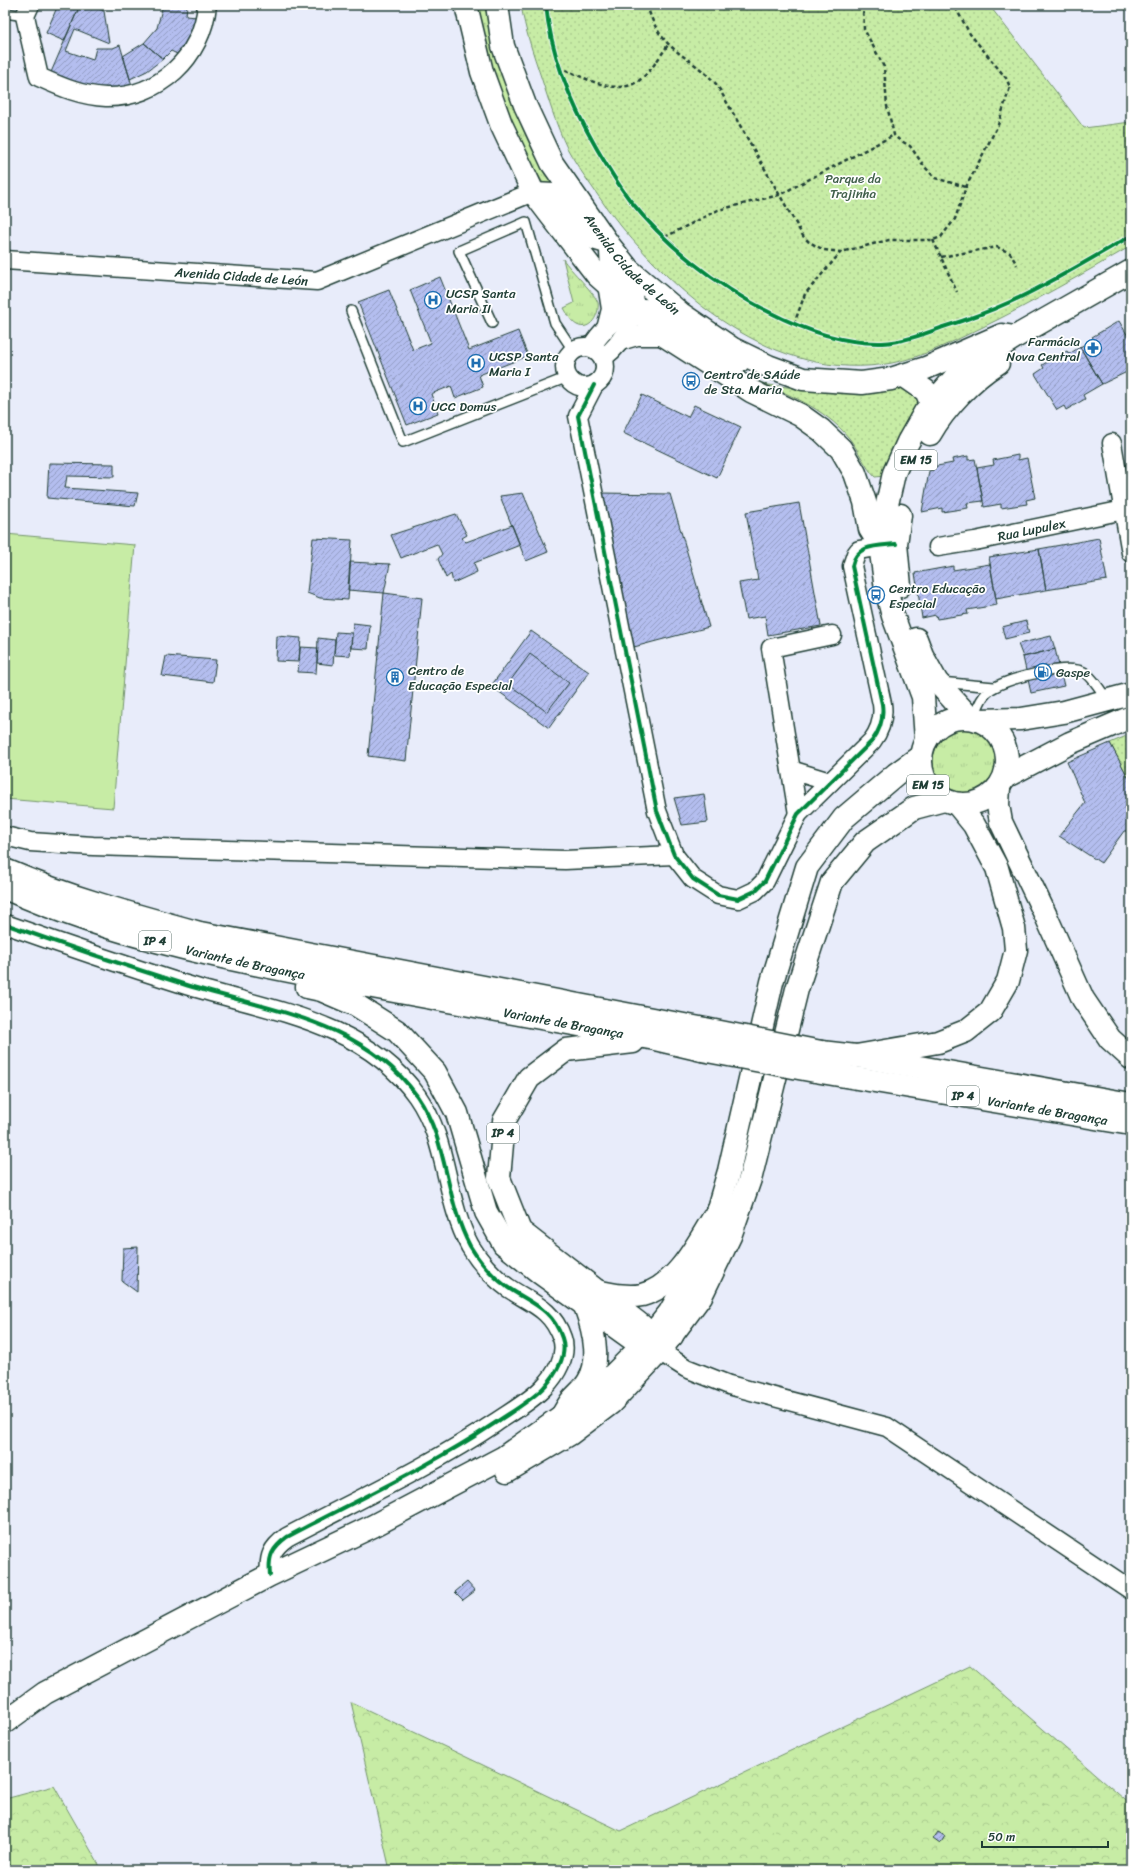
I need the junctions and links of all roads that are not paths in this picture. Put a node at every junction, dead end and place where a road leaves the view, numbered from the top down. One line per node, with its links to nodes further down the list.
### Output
1 (207, 5): 4 (street)
2 (466, 5): 6 (main road)
3 (497, 5): 7 (main road, Avenida Cidade de León)
4 (27, 10): 5 (lane)
5 (5, 13)
6 (533, 192): 7 (street); 8 (street, Avenida Cidade de León); 10 (main road)
7 (609, 245): 12 (street); 22 (main road, Avenida Cidade de León)
8 (5, 260)
9 (1131, 271): 17 (main road, EM 15)
10 (608, 284): 12 (main road); 15 (street)
11 (1131, 288): 26 (main road, EM 15)
12 (634, 309): 15 (street); 16 (main road); 18 (street); 22 (street)
13 (351, 311): 23 (lane)
14 (492, 323): 19 (lane)
15 (607, 325): 20 (street)
16 (665, 336): 18 (street); 28 (main road)
17 (1015, 337): 21 (main road, Avenida Cidade de León); 26 (main road, EM 15)
18 (620, 341): 20 (street)
19 (573, 350): 20 (street); 23 (street)
20 (597, 352): 24 (street)
21 (897, 377): 22 (main road, Avenida Cidade de León); 26 (main road)
22 (803, 379)
23 (571, 380): 24 (street); 25 (street)
24 (594, 385): 25 (street)
25 (580, 411): 49 (street)
26 (935, 412): 29 (main road, EM 15)
27 (1112, 443): 30 (street)
28 (855, 473): 29 (main road); 31 (main road)
29 (900, 479): 31 (main road, EM 15)
30 (1124, 510): 32 (street, Rua Lupulex); 33 (street)
31 (888, 545): 35 (main road, EM 15); 41 (main road, EM 15); 44 (street)
32 (938, 547)
33 (1131, 553)
34 (832, 635): 43 (street)
35 (937, 682): 36 (lane); 40 (main road, EM 15)
36 (994, 687): 38 (lane); 40 (lane)
37 (1131, 694): 38 (main road)
38 (1107, 700): 40 (main road); 42 (main road)
39 (1131, 717): 42 (main road)
40 (974, 719): 41 (main road); 45 (main road, EM 15)
41 (924, 748): 46 (main road, EM 15); 61 (main road)
42 (1043, 756): 45 (main road)
43 (791, 770): 44 (street); 47 (street)
44 (830, 782): 47 (street)
45 (1002, 782): 46 (main road, EM 15); 57 (main road)
46 (950, 802): 56 (main road); 63 (main road)
47 (798, 814): 49 (street)
48 (5, 836): 49 (street)
49 (674, 855)
50 (5, 870): 55 (main road, Variante de Bragança / IP 4)
51 (5, 888): 53 (main road, Variante de Bragança / IP 4)
52 (5, 924): 65 (street)
53 (278, 970): 54 (main road, Variante de Bragança / IP 4); 62 (main road)
54 (654, 1039): 55 (main road, Variante de Bragança / IP 4); 62 (main road, IP 4)
55 (703, 1040): 58 (main road, Variante de Bragança / IP 4, bridge)
56 (856, 1056): 58 (main road, Variante de Bragança / IP 4); 59 (main road, Variante de Bragança / IP 4)
57 (1131, 1058)
58 (818, 1061): 60 (main road, Variante de Bragança / IP 4)
59 (1131, 1104)
60 (1131, 1124)
61 (717, 1212): 62 (main road, IP 4); 63 (main road)
62 (590, 1299): 63 (main road, IP 4); 64 (main road)
63 (659, 1343): 64 (main road); 65 (main road); 66 (street)
64 (560, 1419): 65 (main road)
65 (270, 1575): 67 (main road)
66 (1131, 1590)
67 (5, 1722)

